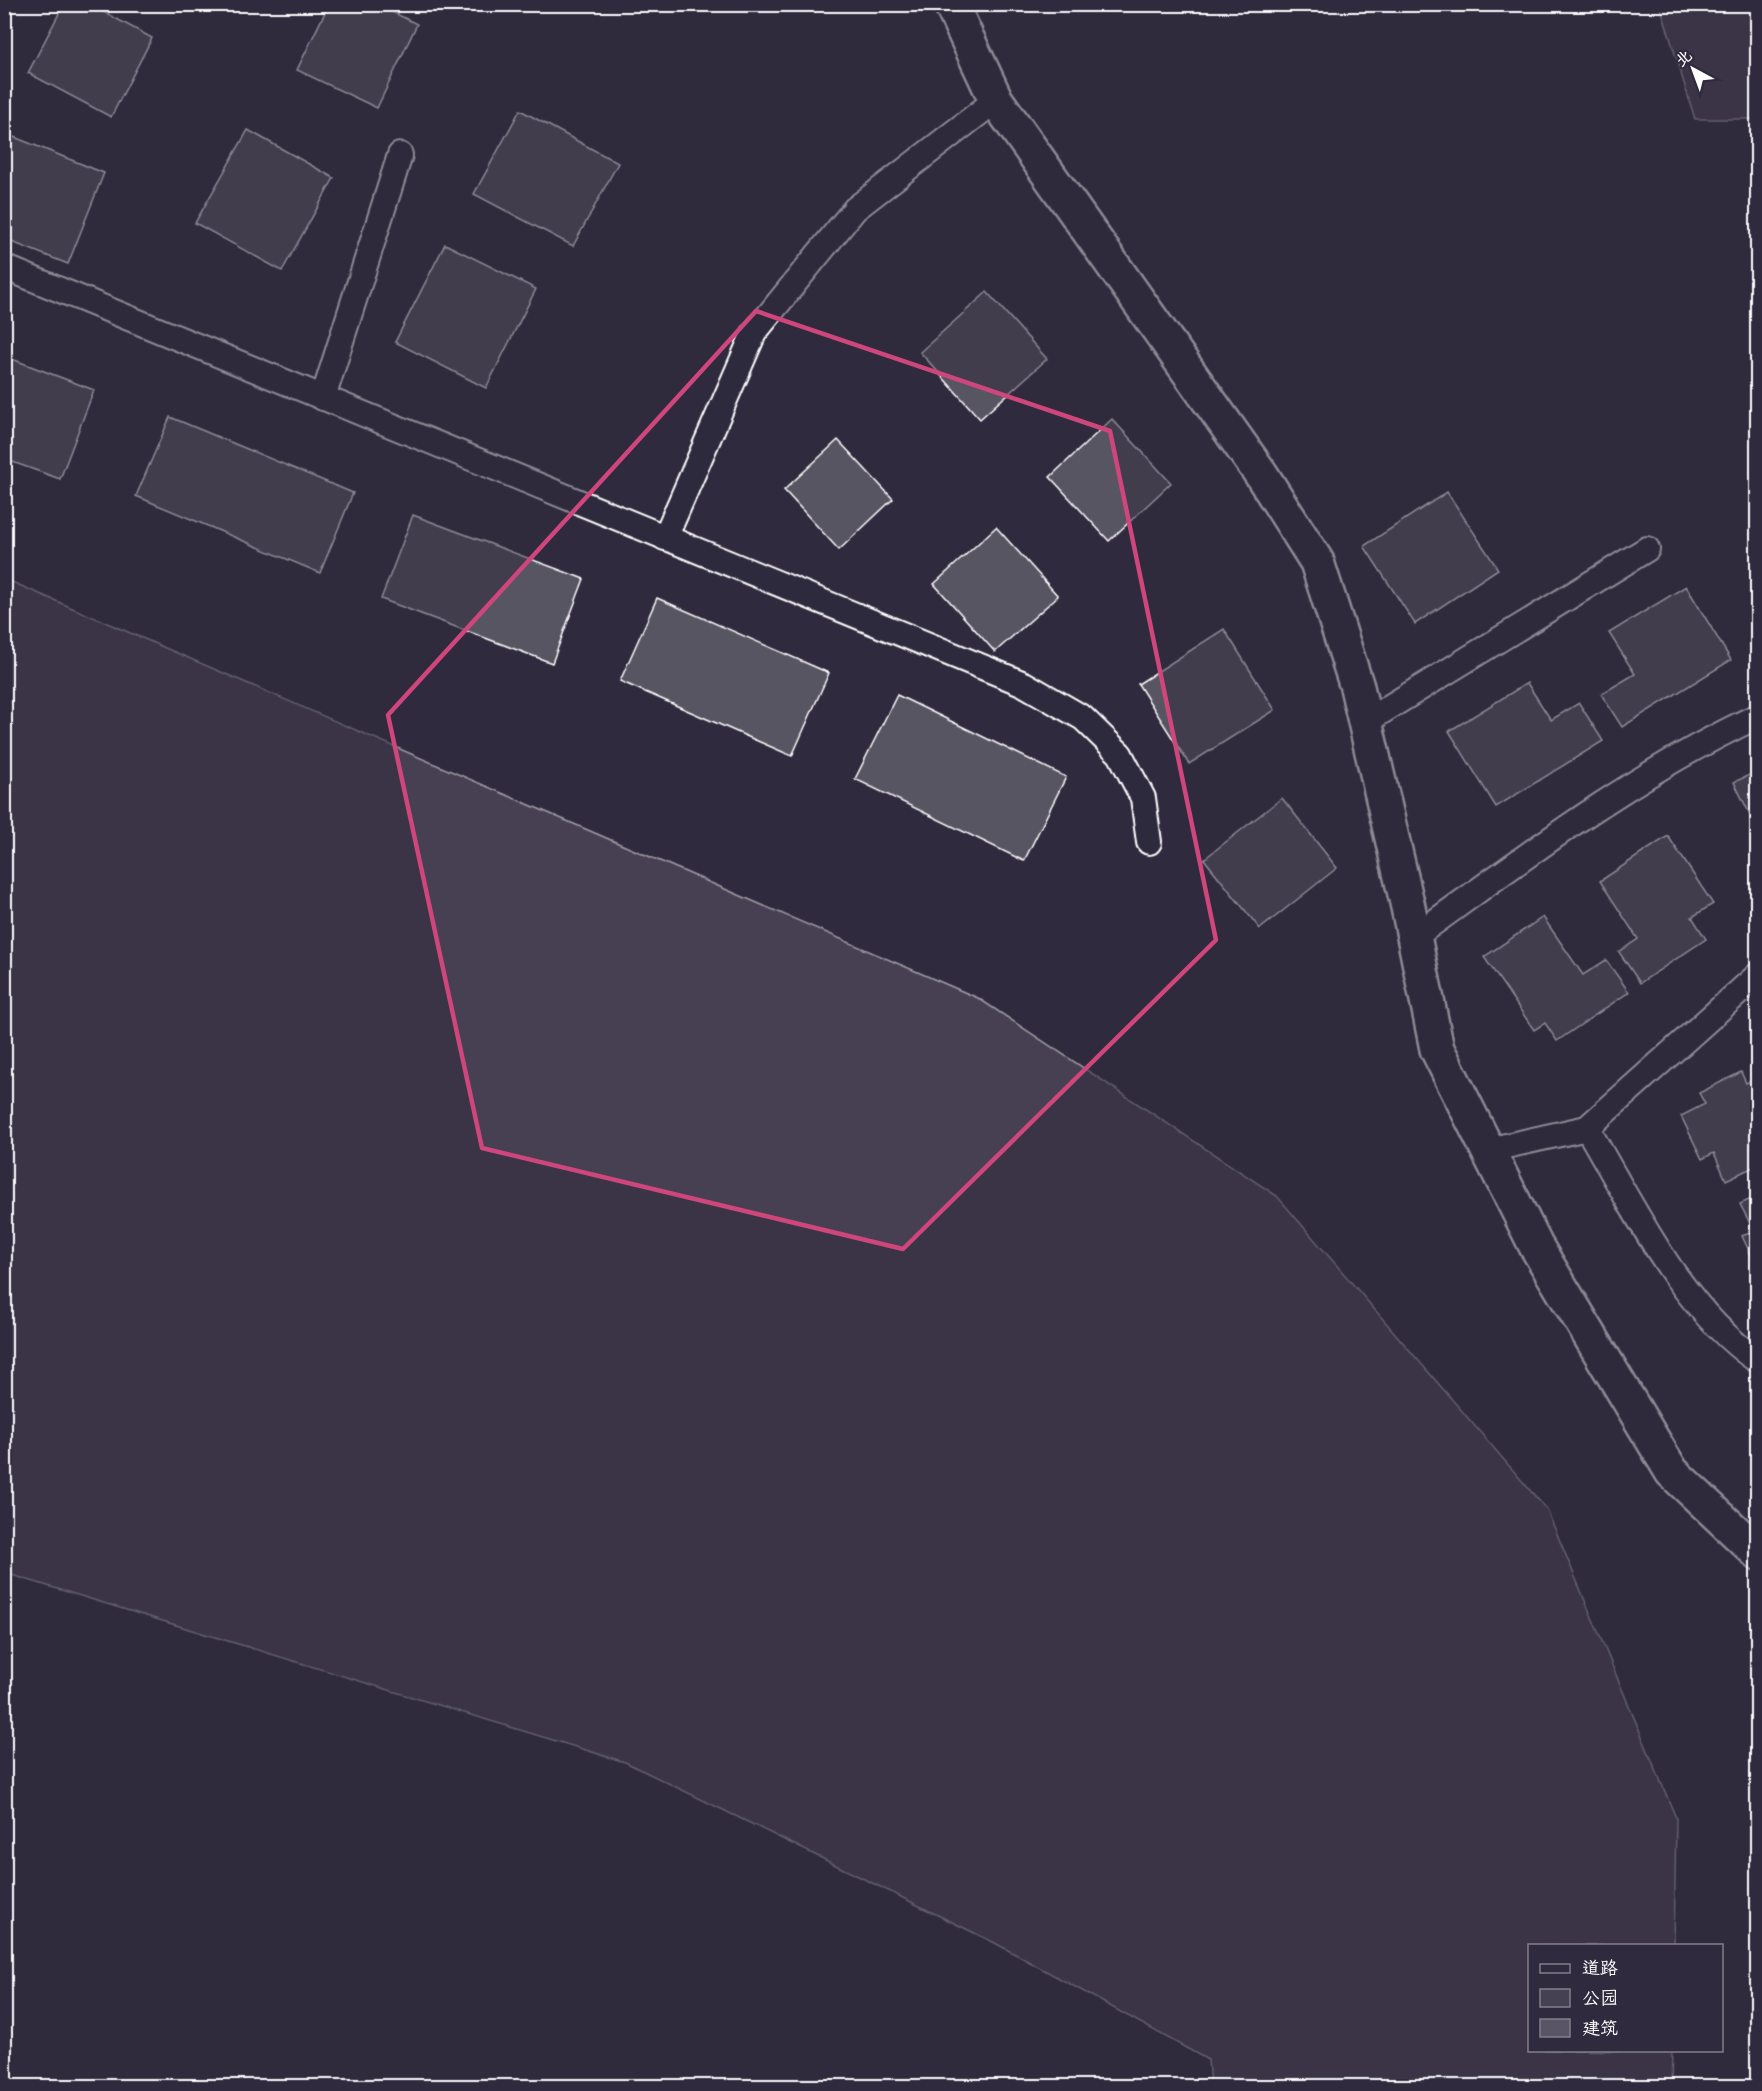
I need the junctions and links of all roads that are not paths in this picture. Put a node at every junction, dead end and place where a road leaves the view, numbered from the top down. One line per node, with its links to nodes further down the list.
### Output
1 (951, 4): 2 (street)
2 (996, 100): 6 (lane); 9 (street)
3 (400, 155): 5 (lane)
4 (4, 267): 5 (lane)
5 (323, 398): 6 (lane)
6 (666, 538): 10 (lane)
7 (1647, 549): 9 (lane)
8 (1758, 716): 11 (lane)
9 (1365, 722): 11 (street)
10 (1149, 842)
11 (1414, 937): 14 (street)
12 (1758, 975): 13 (lane)
13 (1587, 1128): 14 (lane); 15 (lane)
14 (1488, 1150): 16 (street)
15 (1758, 1361)
16 (1758, 1553)

